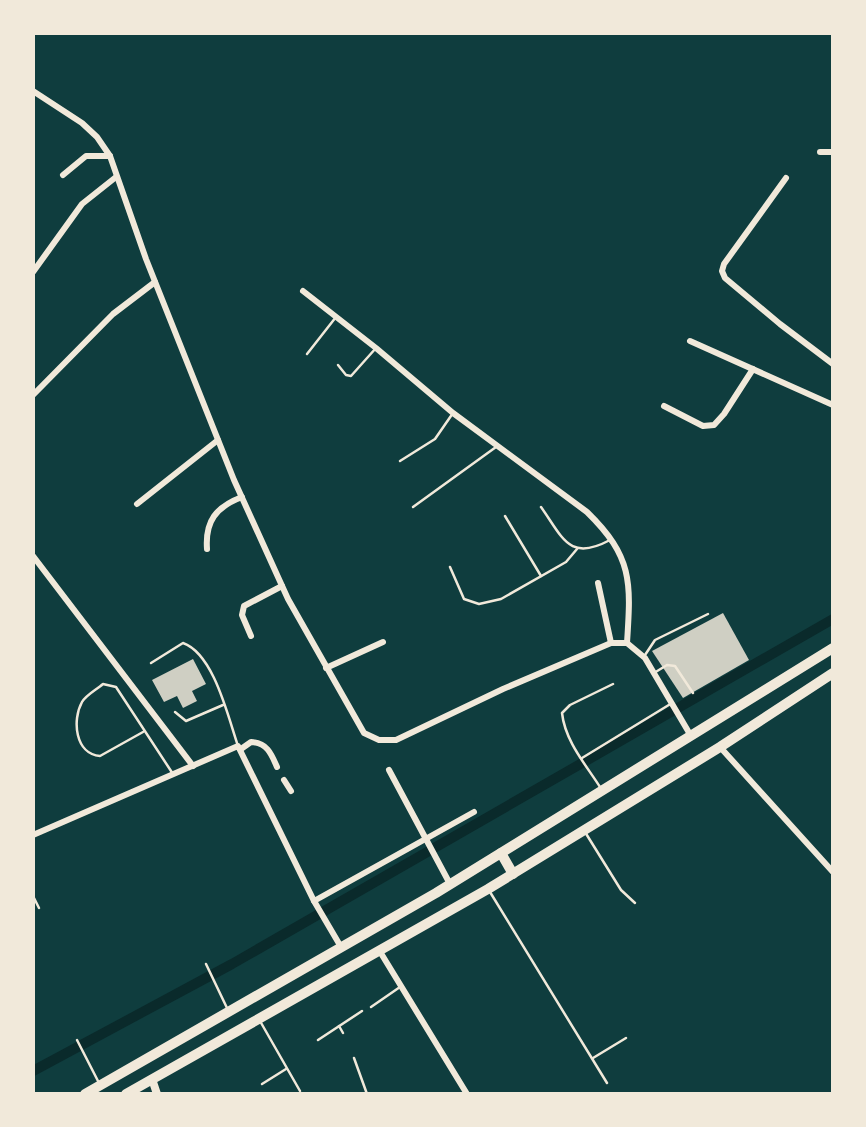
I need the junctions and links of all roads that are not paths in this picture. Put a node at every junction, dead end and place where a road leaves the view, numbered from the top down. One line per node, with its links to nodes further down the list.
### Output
1 (33, 91): 4 (street)
2 (820, 152): 3 (street)
3 (833, 152)
4 (110, 156): 5 (street); 6 (street)
5 (64, 175)
6 (116, 177): 8 (street); 9 (street)
7 (786, 178): 15 (street)
8 (33, 272)
9 (155, 282): 18 (street); 22 (street)
10 (303, 291): 11 (street)
11 (336, 317): 13 (street); 14 (lane)
12 (690, 341): 17 (street)
13 (376, 348): 16 (lane); 21 (street)
14 (307, 354)
15 (833, 364)
16 (338, 365)
17 (752, 369): 19 (street); 20 (street)
18 (33, 394)
19 (833, 405)
20 (664, 406)
21 (453, 413): 23 (street); 24 (lane)
22 (218, 440): 25 (street); 26 (street)
23 (498, 445): 27 (lane); 30 (street)
24 (400, 461)
25 (242, 497): 31 (street); 37 (street)
26 (137, 504)
27 (414, 507)
28 (541, 507): 32 (lane)
29 (505, 516): 35 (lane)
30 (613, 539): 32 (lane); 42 (street)
31 (207, 549)
32 (577, 549): 35 (lane)
33 (33, 556): 59 (street)
34 (450, 567): 35 (lane)
35 (541, 576)
36 (598, 583): 41 (street)
37 (282, 586): 39 (street); 46 (street)
38 (708, 614): 44 (lane)
39 (251, 636)
40 (383, 642): 46 (street)
41 (611, 643): 42 (street); 46 (street)
42 (627, 643): 44 (street)
43 (833, 648): 55 (main road)
44 (645, 658): 47 (street)
45 (151, 663): 52 (lane)
46 (326, 668)
47 (654, 673): 50 (lane); 51 (street)
48 (833, 673): 56 (main road)
49 (613, 684): 58 (lane)
50 (693, 693)
51 (671, 703): 55 (street); 58 (lane)
52 (223, 705): 53 (lane); 57 (lane)
53 (175, 712)
54 (143, 732): 54 (lane); 62 (lane)
55 (688, 732): 65 (main road)
56 (720, 747): 67 (main road); 71 (street)
57 (240, 748): 59 (street); 60 (street); 76 (street)
58 (581, 759): 65 (lane)
59 (193, 766): 62 (street)
60 (277, 766)
61 (389, 770): 69 (street)
62 (173, 774): 68 (street)
63 (284, 780): 64 (street)
64 (291, 791)
65 (602, 791): 70 (main road)
66 (474, 812): 69 (street)
67 (584, 830): 72 (main road); 77 (lane)
68 (33, 834)
69 (426, 842): 73 (street); 76 (street)
70 (501, 853): 72 (main road); 73 (main road)
71 (833, 872)
72 (513, 874): 74 (main road)
73 (450, 884): 79 (main road)
74 (488, 889): 80 (main road); 93 (lane)
75 (33, 896): 78 (lane)
76 (316, 904): 79 (street)
77 (635, 904)
78 (39, 908)
79 (341, 947): 84 (main road)
80 (379, 950): 82 (street); 86 (main road)
81 (205, 964): 84 (lane)
82 (402, 986): 83 (lane); 104 (street)
83 (371, 1007)
84 (229, 1011): 98 (main road)
85 (362, 1012): 87 (lane)
86 (258, 1018): 94 (lane); 95 (main road)
87 (339, 1026): 88 (lane); 91 (lane)
88 (343, 1033)
89 (626, 1038): 93 (lane)
90 (77, 1040): 98 (lane)
91 (318, 1040)
92 (354, 1058): 103 (lane)
93 (592, 1059): 96 (lane)
94 (286, 1069): 97 (lane); 99 (lane)
95 (152, 1079): 100 (main road); 102 (street)
96 (607, 1083)
97 (262, 1084)
98 (100, 1085): 101 (main road)
99 (300, 1091)
100 (130, 1093)
101 (85, 1094)
102 (157, 1094)
103 (367, 1094)
104 (467, 1094)

